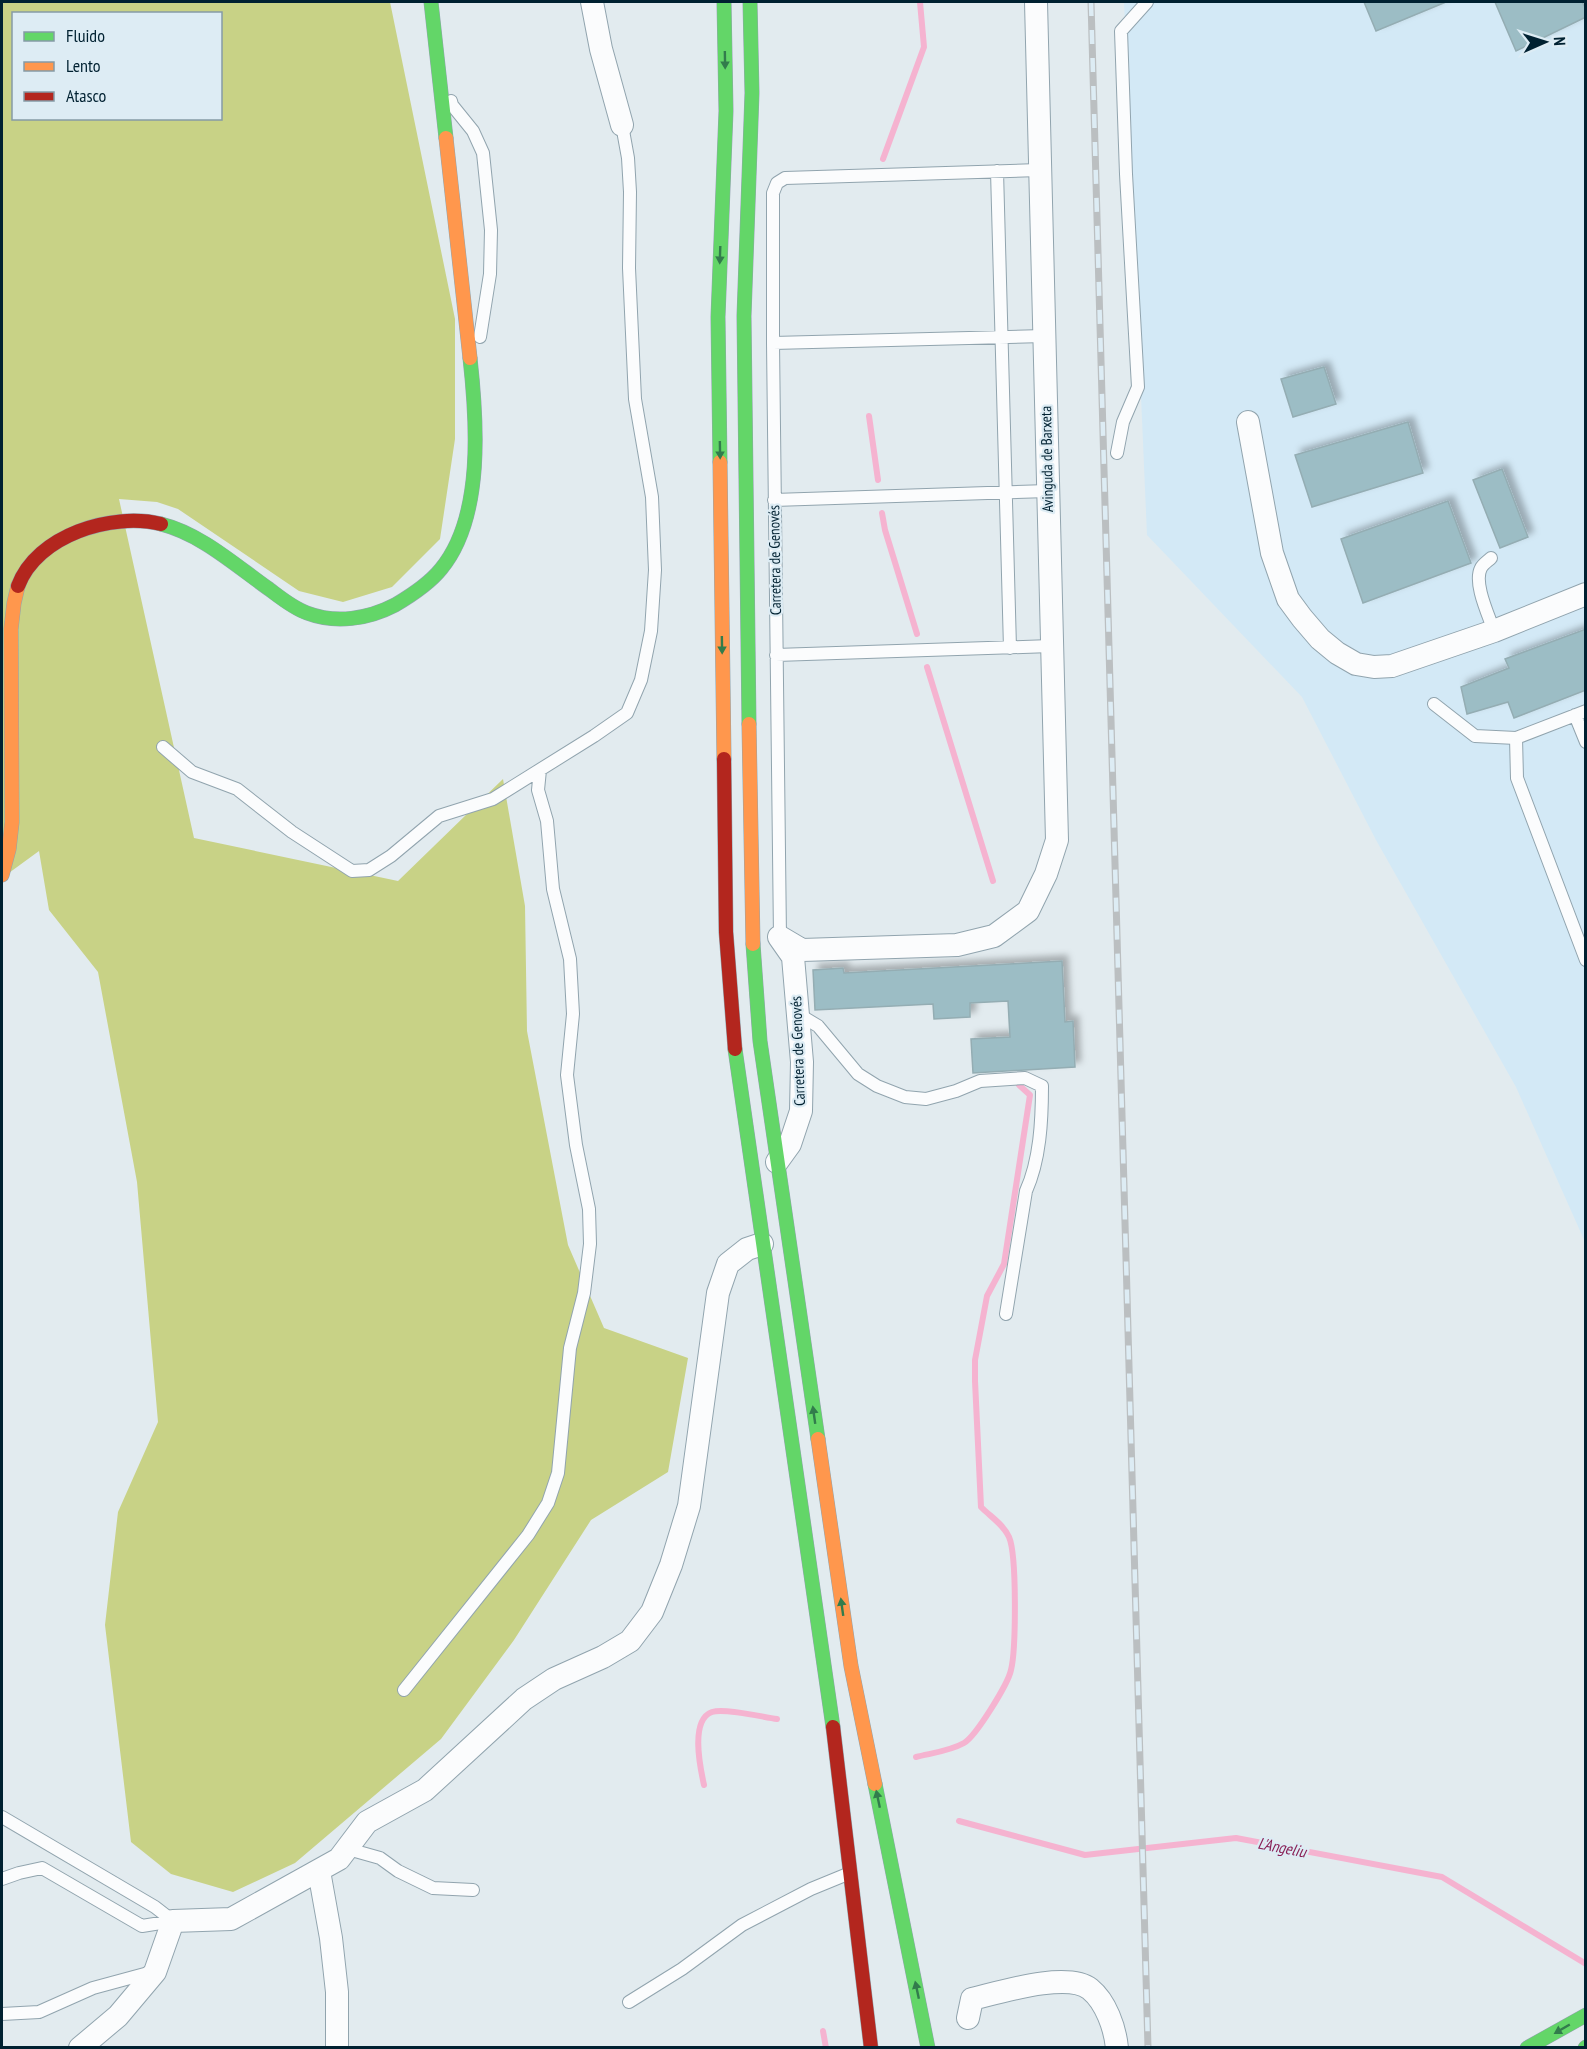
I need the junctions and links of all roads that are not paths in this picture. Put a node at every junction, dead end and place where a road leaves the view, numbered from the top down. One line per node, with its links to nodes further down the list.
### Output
1 (431, 2): 7 (main road)
2 (592, 2): 8 (street)
3 (724, 2): 38 (main road, one-way to 38)
4 (750, 2): 33 (main road)
5 (1036, 2): 9 (street, Avinguda de Barxeta)
6 (1147, 2): 16 (lane)
7 (436, 56): 14 (main road); 14 (lane)
8 (622, 125): 31 (lane)
9 (1039, 170): 10 (lane); 12 (street, Avinguda de Barxeta)
10 (997, 171): 11 (lane); 13 (lane, Carretera de Genovés)
11 (1001, 336): 12 (lane); 13 (lane); 18 (lane)
12 (1044, 336): 17 (street, Avinguda de Barxeta)
13 (773, 342): 19 (lane, Carretera de Genovés)
14 (473, 382): 32 (main road)
15 (1248, 422): 22 (street)
16 (1117, 453)
17 (1048, 491): 18 (lane); 23 (street, Avinguda de Barxeta)
18 (1006, 492): 19 (lane); 24 (lane)
19 (774, 500): 25 (lane, Carretera de Genovés)
20 (1491, 558): 22 (lane)
21 (1586, 594): 22 (street)
22 (1494, 631)
23 (1051, 646): 24 (lane); 34 (street, Avinguda de Barxeta)
24 (1010, 648): 25 (lane)
25 (776, 655): 34 (lane, Carretera de Genovés)
26 (1434, 704): 28 (lane)
27 (1580, 713): 28 (lane); 29 (lane)
28 (1516, 738): 35 (lane)
29 (1586, 742)
30 (164, 747): 31 (lane)
31 (540, 770): 40 (lane)
32 (2, 875)
33 (752, 927): 34 (street); 37 (main road)
34 (780, 938): 36 (street, Carretera de Genovés)
35 (1586, 960)
36 (798, 1014): 37 (street, Carretera de Genovés); 39 (lane)
37 (777, 1162): 57 (main road, one-way to 37)
38 (762, 1244): 42 (street); 44 (main road)
39 (1006, 1314)
40 (404, 1690)
41 (2, 1817): 47 (lane)
42 (348, 1849): 43 (street); 46 (lane)
43 (319, 1871): 47 (street); 55 (street)
44 (851, 1873): 49 (lane); 56 (main road)
45 (2, 1879): 47 (lane)
46 (473, 1890)
47 (173, 1921): 48 (street)
48 (155, 1972): 50 (lane); 54 (street)
49 (629, 2002)
50 (2, 2014)
51 (1586, 2015): 53 (main road, one-way to 53)
52 (968, 2018): 58 (street)
53 (1532, 2045)
54 (80, 2048)
55 (338, 2048)
56 (871, 2048)
57 (928, 2048)
58 (1117, 2048)

